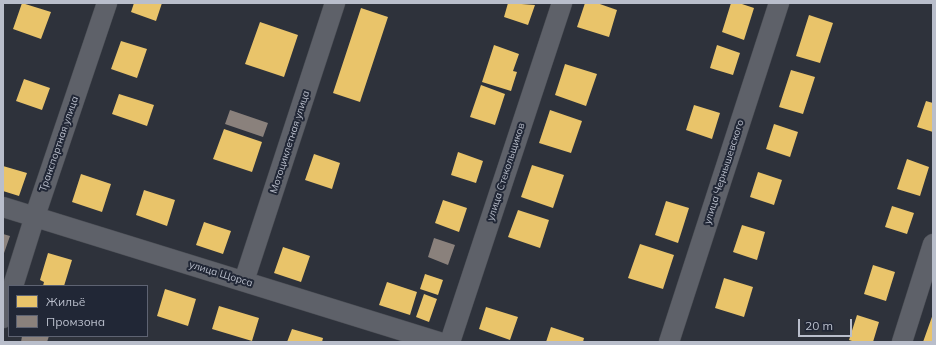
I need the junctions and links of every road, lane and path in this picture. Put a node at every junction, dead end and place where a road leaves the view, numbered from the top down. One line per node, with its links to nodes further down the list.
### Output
1 (107, 3): 6 (street, Транспортная улица)
2 (335, 3): 8 (street, Мотоциклетная улица)
3 (562, 3): 13 (street, улица Стекольщиков)
4 (779, 3): 14 (street, улица Чернышевского)
5 (3, 207): 6 (street, улица Щорса)
6 (35, 216): 8 (street, улица Щорса); 9 (street, Транспортная улица)
7 (933, 244): 15 (street)
8 (244, 281): 12 (street, улица Щорса)
9 (13, 285)
10 (8, 301): 11 (street)
11 (3, 318)
12 (439, 342)
13 (450, 342)
14 (669, 342)
15 (902, 342)

